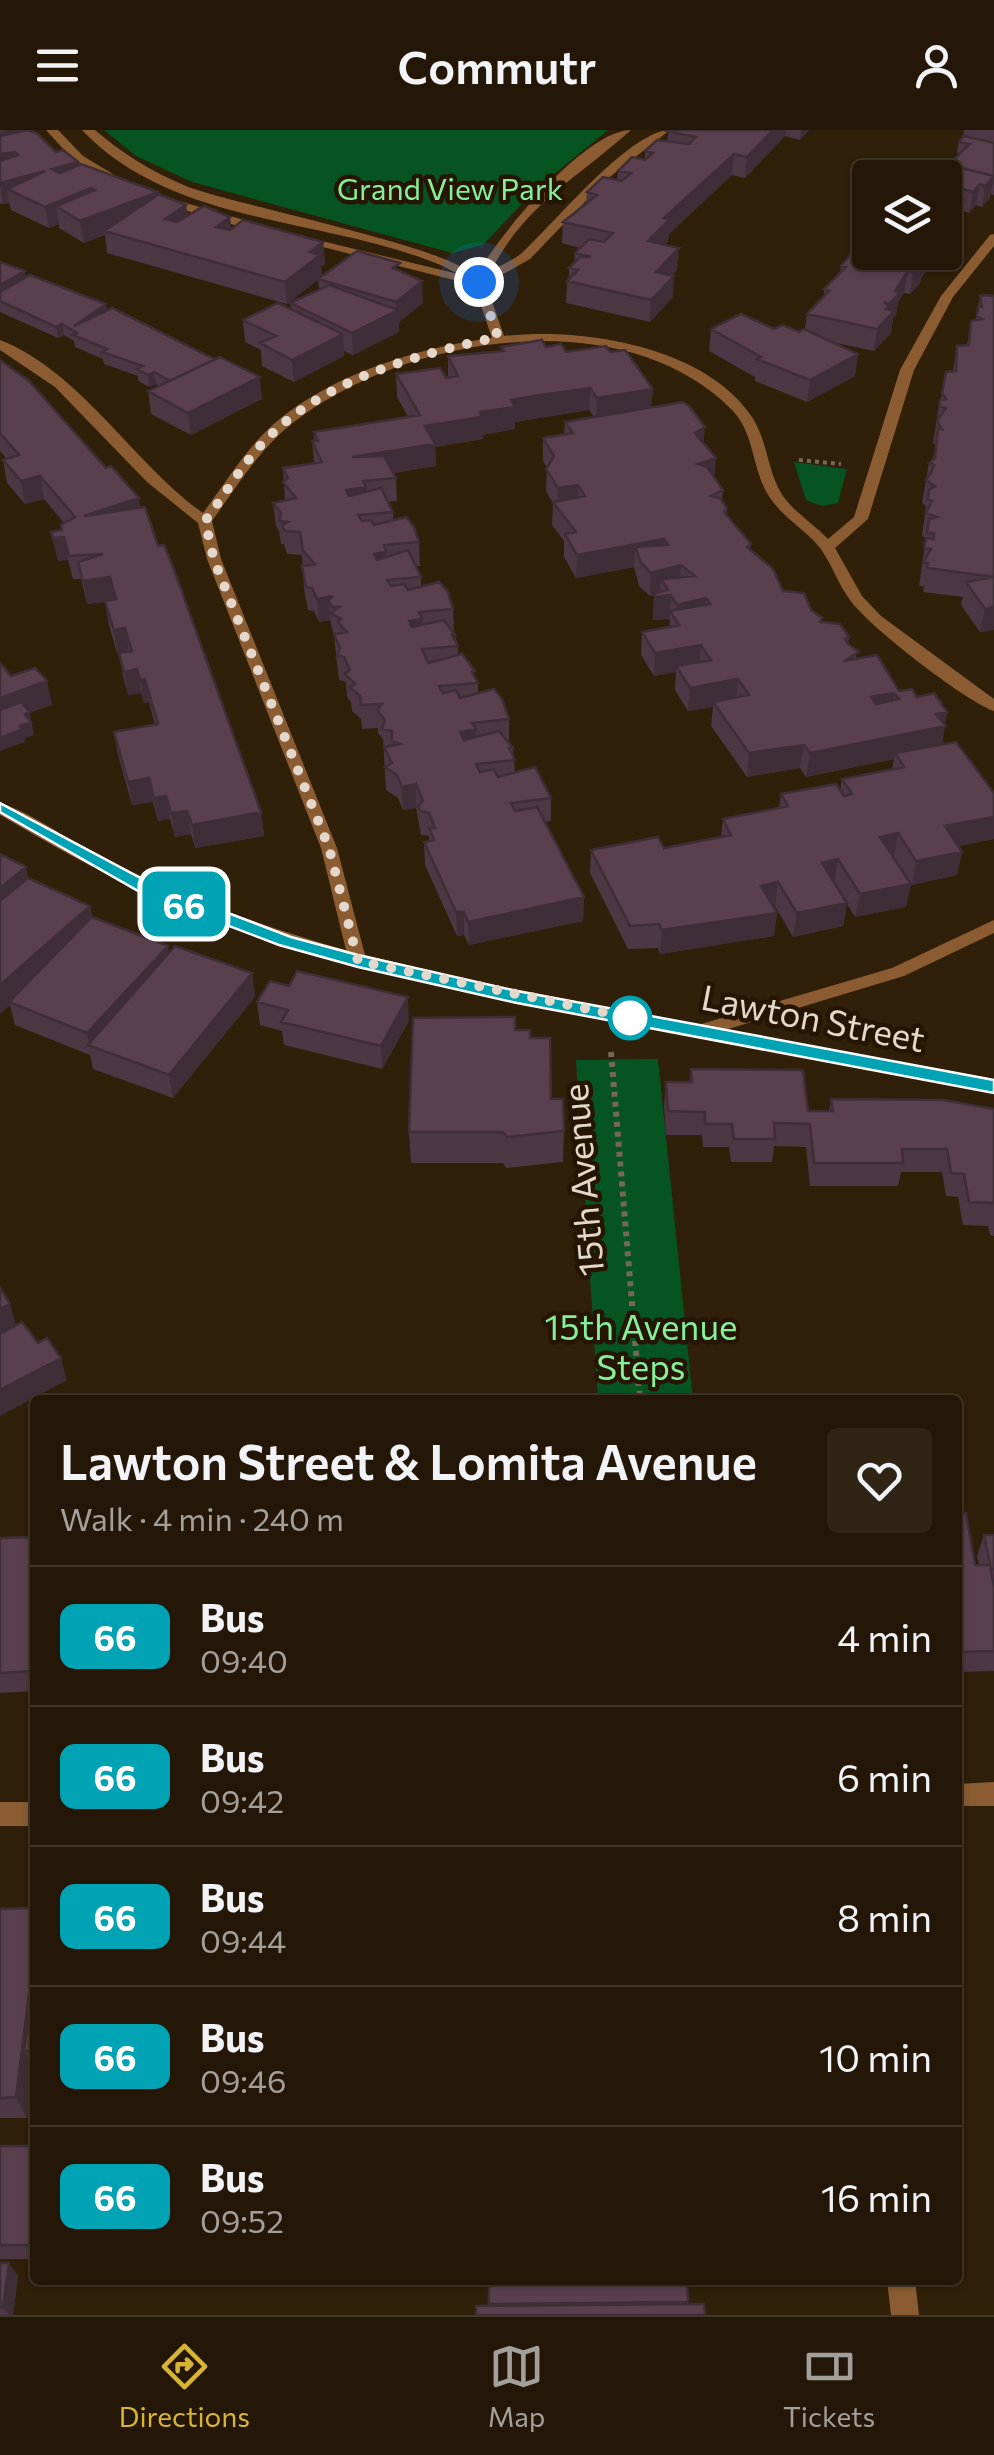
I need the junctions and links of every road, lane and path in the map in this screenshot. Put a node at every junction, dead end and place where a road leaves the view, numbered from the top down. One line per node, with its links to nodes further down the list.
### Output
1 (52, 130): 5 (street)
2 (88, 130): 8 (street)
3 (625, 130): 8 (street)
4 (664, 130): 8 (street)
5 (126, 185)
6 (148, 195): 8 (street)
7 (994, 238): 12 (street)
8 (479, 282): 9 (street)
9 (498, 337): 11 (street); 13 (street)
10 (0, 344): 13 (street)
11 (763, 456): 12 (path); 14 (street)
12 (876, 468): 14 (street)
13 (205, 521): 18 (street)
14 (827, 546): 15 (street)
15 (994, 706)
16 (0, 808): 18 (street, Lawton Street)
17 (994, 926): 20 (street)
18 (358, 961): 19 (street, Lawton Street)
19 (608, 1014): 20 (street, Lawton Street); 22 (path, 15th Avenue)
20 (698, 1031): 21 (street, Lawton Street)
21 (994, 1086)
22 (640, 1395)
23 (994, 1794): 24 (street)
24 (962, 1795)
25 (0, 1814): 26 (street)
26 (30, 1814)
27 (901, 2285): 28 (street)
28 (905, 2315)

